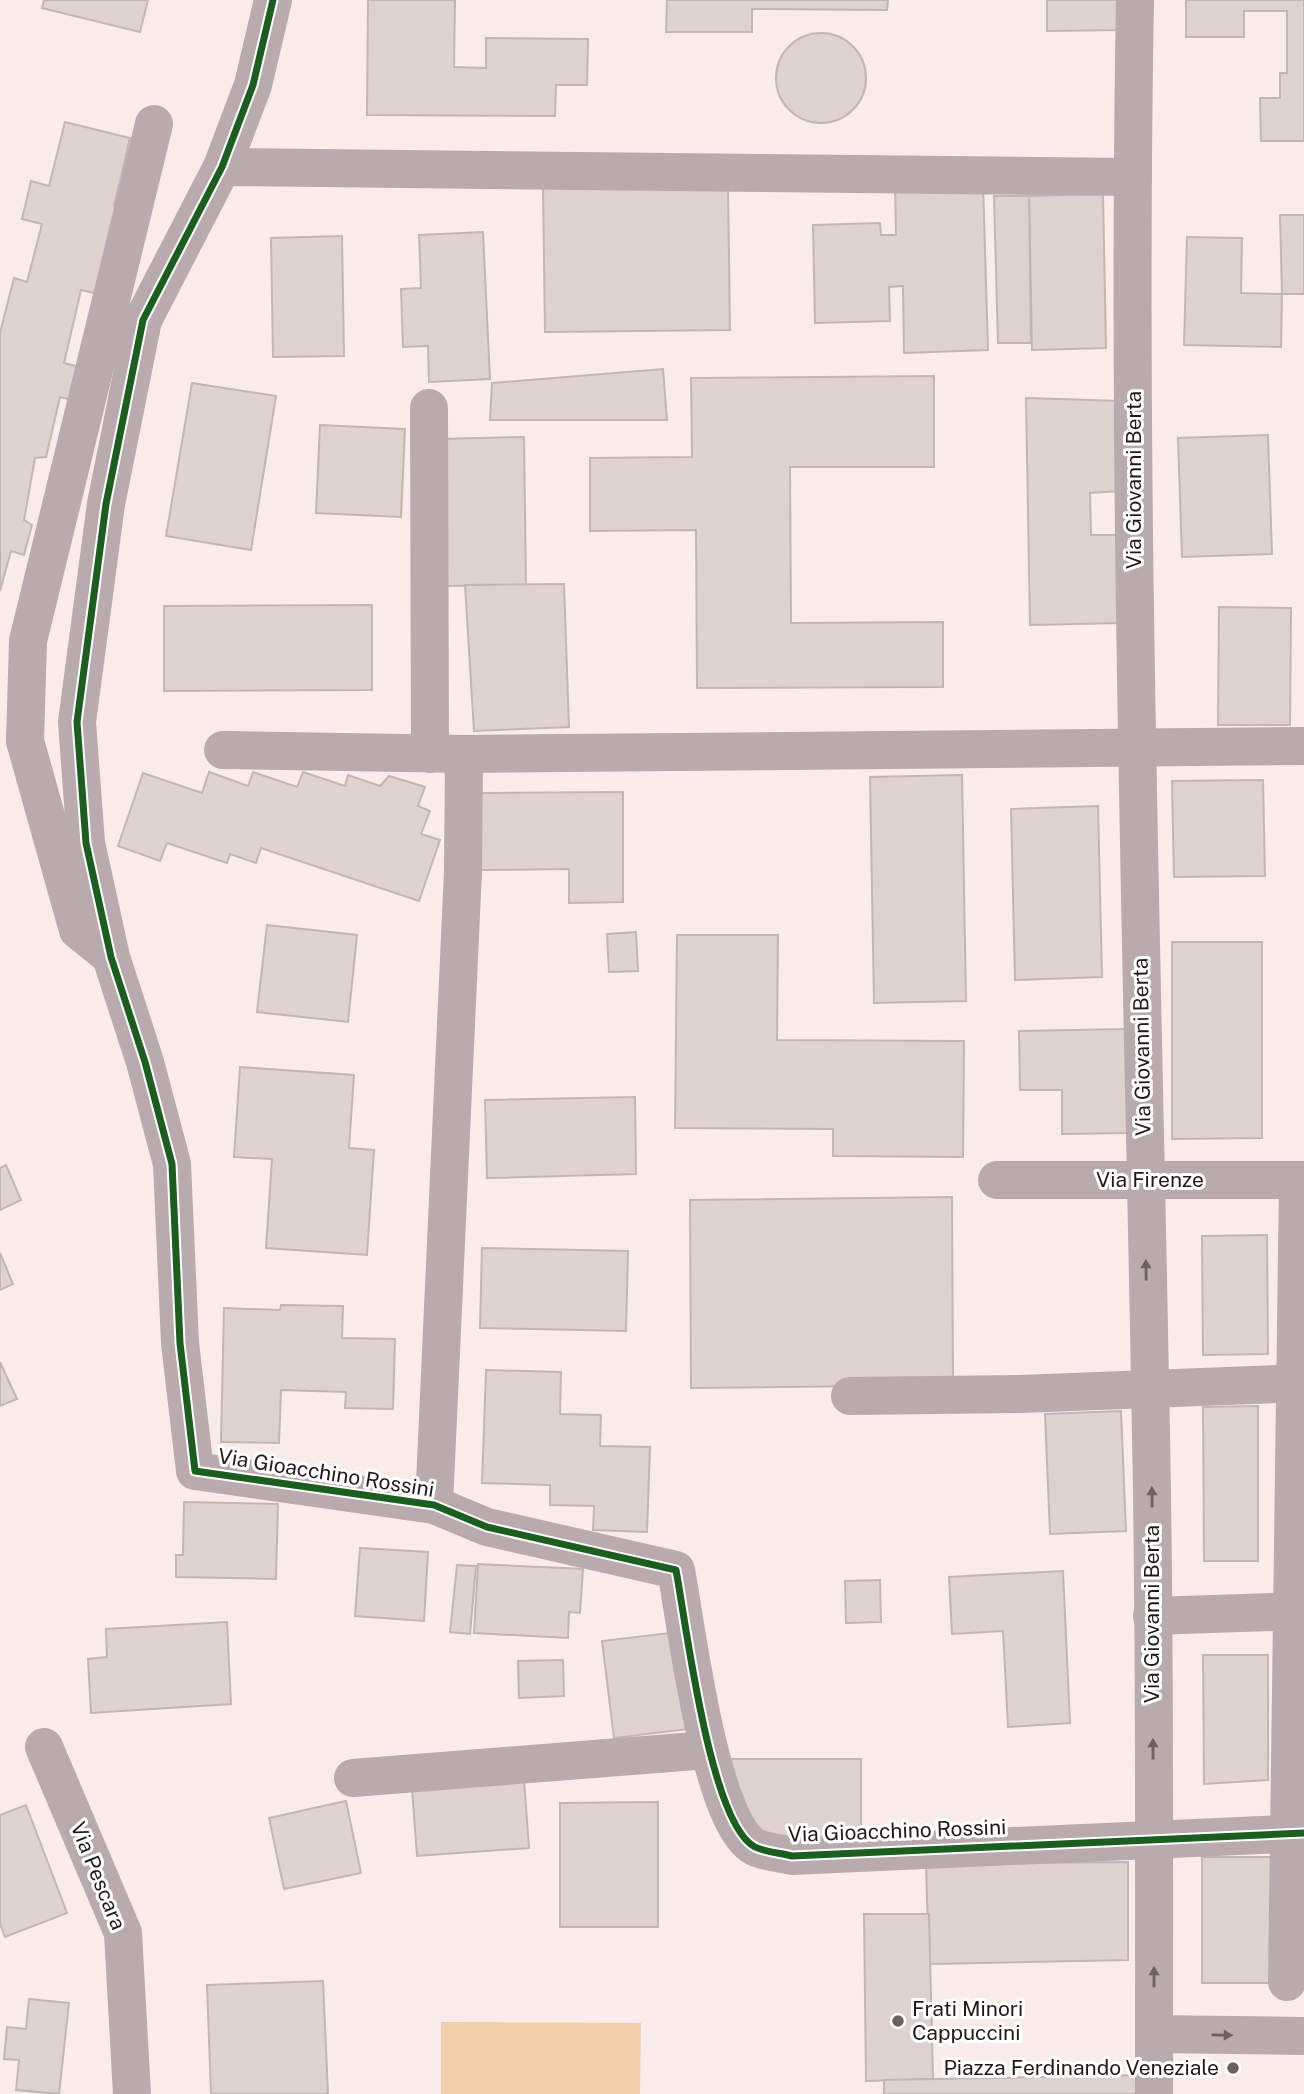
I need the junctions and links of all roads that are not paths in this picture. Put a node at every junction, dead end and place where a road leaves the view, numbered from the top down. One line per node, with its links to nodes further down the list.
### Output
1 (1135, 0): 5 (street, Via Giovanni Berta)
2 (273, 2): 4 (street)
3 (155, 124): 11 (street)
4 (222, 167): 5 (street); 11 (street)
5 (1133, 177): 8 (street, Via Giovanni Berta)
6 (429, 408): 10 (street)
7 (1304, 746): 8 (street)
8 (1136, 747): 10 (street); 13 (street, Via Giovanni Berta)
9 (223, 750): 10 (street)
10 (447, 754): 18 (street)
11 (111, 957): 18 (street, Via Gioacchino Rossini)
12 (997, 1180): 13 (street, Via Firenze)
13 (1145, 1180): 14 (street, Via Firenze); 16 (street, Via Giovanni Berta, one-way to 13)
14 (1301, 1180): 15 (street)
15 (1300, 1383): 16 (street); 19 (street)
16 (1148, 1391): 17 (street); 20 (street, Via Giovanni Berta, one-way to 16)
17 (850, 1396)
18 (434, 1505): 22 (street, Via Gioacchino Rossini)
19 (1298, 1611): 20 (street); 24 (street)
20 (1152, 1616): 25 (street, Via Giovanni Berta, one-way to 20)
21 (44, 1747): 29 (street, Via Pescara)
22 (708, 1750): 23 (street); 25 (street, Via Gioacchino Rossini)
23 (353, 1778)
24 (1297, 1833): 25 (street, Via Gioacchino Rossini); 26 (street)
25 (1153, 1840): 27 (street, Via Giovanni Berta, one-way to 25)
26 (1287, 1982)
27 (1154, 2034): 28 (street, one-way to 28); 30 (street, Via Giovanni Berta)
28 (1304, 2036)
29 (132, 2094)
30 (1154, 2094)

